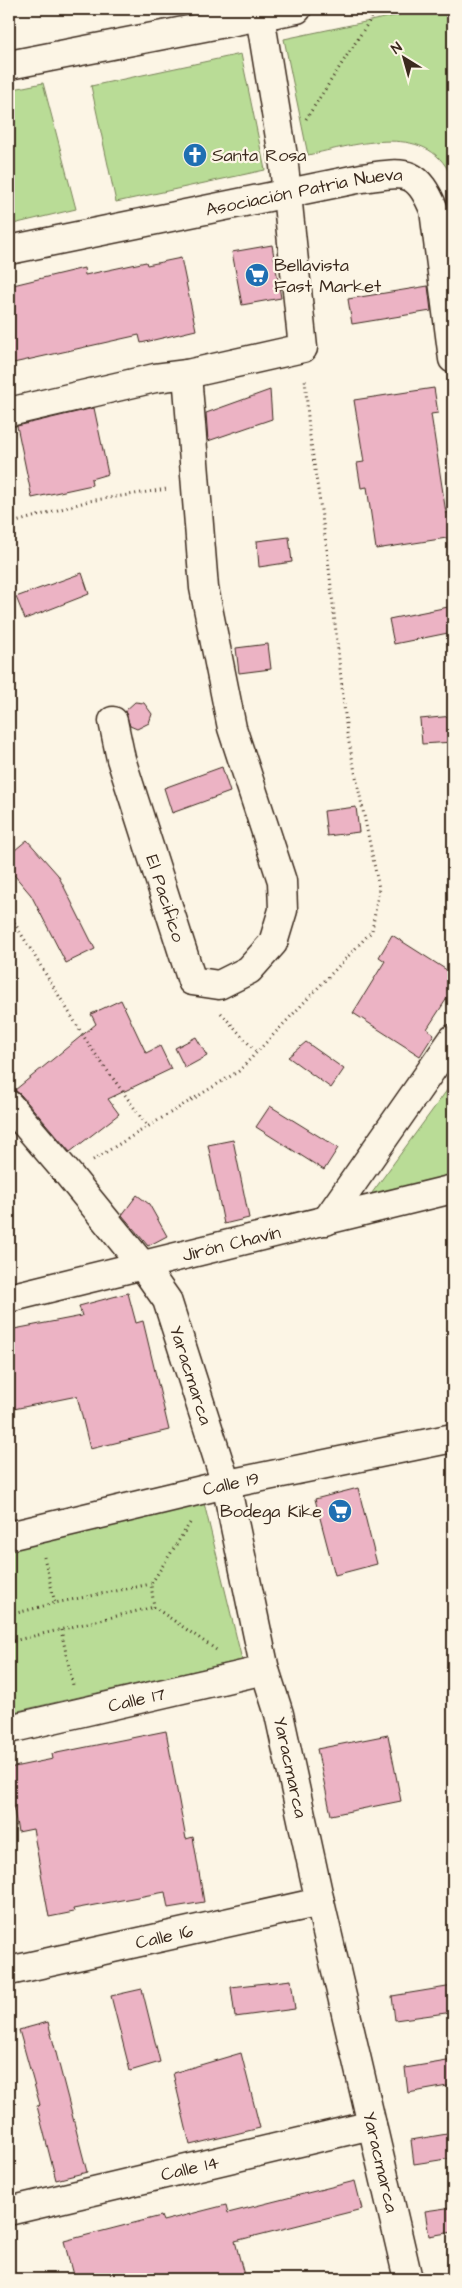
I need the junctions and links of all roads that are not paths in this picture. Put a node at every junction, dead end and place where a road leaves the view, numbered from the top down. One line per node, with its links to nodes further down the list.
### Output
1 (297, 9): 2 (street)
2 (260, 16): 3 (street); 4 (street)
3 (9, 65)
4 (287, 194): 5 (street, Asociación Patria Nueva); 6 (street, Asociación Patria Nueva); 7 (street)
5 (9, 250)
6 (453, 359)
7 (187, 374): 8 (street); 9 (street, El Pacifico)
8 (9, 412)
9 (113, 721)
10 (453, 1039): 13 (street)
11 (9, 1105): 14 (street)
12 (453, 1189): 13 (street, Jirón Chavín)
13 (326, 1221): 14 (street, Jirón Chavín)
14 (143, 1266): 15 (street, Jirón Chavín); 17 (street, Yaracmarca)
15 (9, 1298)
16 (453, 1438): 17 (street, Calle 19)
17 (214, 1487): 18 (street, Calle 19); 19 (street, Yaracmarca)
18 (20, 1534)
19 (257, 1672): 20 (street, Calle 17); 21 (street, Yaracmarca)
20 (9, 1729)
21 (320, 1902): 22 (street, Calle 16); 23 (street, Yaracmarca)
22 (9, 1971)
23 (372, 2125): 24 (street, Calle 14); 25 (street, Yaracmarca)
24 (9, 2211)
25 (408, 2279)

